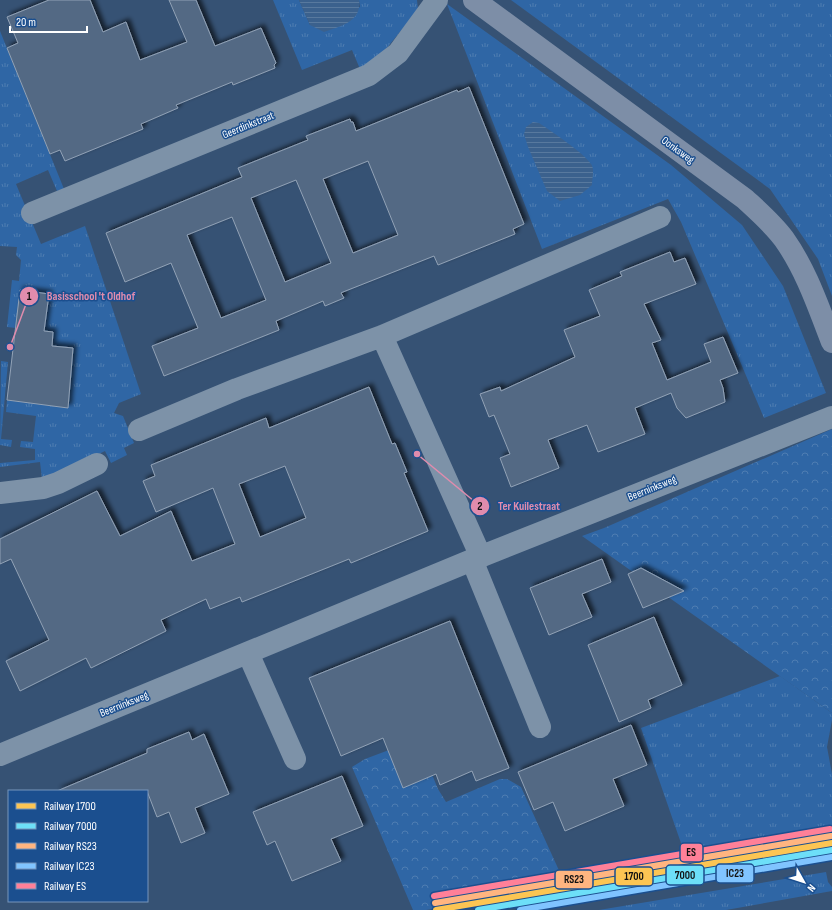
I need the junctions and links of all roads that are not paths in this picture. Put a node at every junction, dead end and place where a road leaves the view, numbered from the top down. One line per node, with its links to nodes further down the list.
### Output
1 (437, 0): 3 (street, Geerdinkstraat)
2 (474, 0): 6 (main road, Oonksweg)
3 (32, 213)
4 (660, 216): 5 (street)
5 (382, 336): 8 (street); 11 (street)
6 (832, 342)
7 (832, 417): 11 (street, Beerninksweg)
8 (138, 430)
9 (97, 464): 10 (street)
10 (0, 494)
11 (477, 558): 12 (street, Beerninksweg); 13 (street)
12 (248, 653): 14 (street, Beerninksweg); 15 (street)
13 (540, 727)
14 (0, 755)
15 (295, 759)

